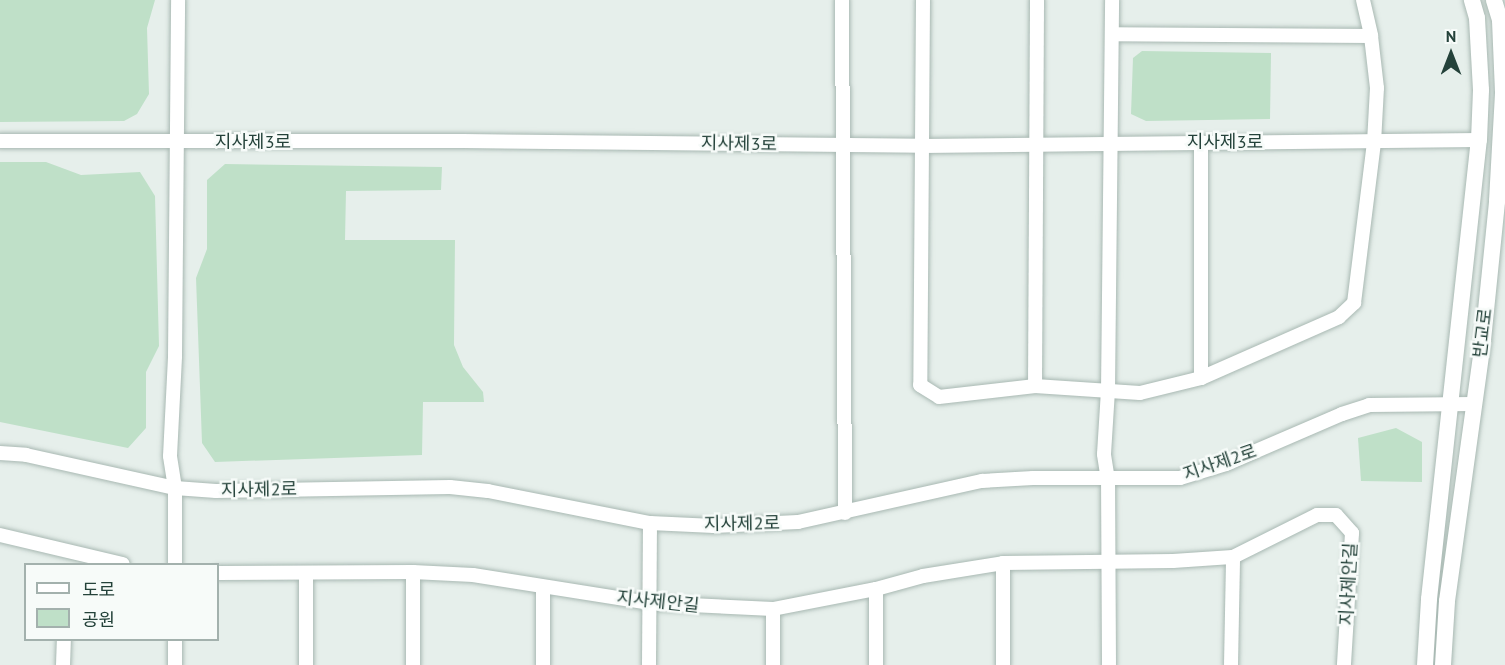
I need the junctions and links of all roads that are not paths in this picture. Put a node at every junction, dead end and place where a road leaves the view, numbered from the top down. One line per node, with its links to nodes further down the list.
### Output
1 (178, 0): 15 (street)
2 (842, 0): 18 (street)
3 (923, 0): 19 (street)
4 (1037, 0): 16 (street)
5 (1112, 0): 9 (street)
6 (1363, 0): 10 (street)
7 (1472, 0): 11 (street, 반교로)
8 (1494, 0): 24 (street, 반교로)
9 (1112, 34): 10 (street); 13 (street)
10 (1371, 36): 17 (street)
11 (1479, 140): 17 (street, 지사제3로); 23 (street, 반교로)
12 (0, 141): 15 (street, 지사제3로)
13 (1112, 142): 14 (street, 지사제3로); 16 (street, 지사제3로); 22 (street)
14 (1201, 142): 17 (street, 지사제3로); 20 (street)
15 (176, 143): 18 (street, 지사제3로); 27 (street)
16 (1038, 143): 19 (street, 지사제3로); 21 (street)
17 (1374, 143): 20 (street)
18 (842, 145): 19 (street, 지사제3로); 28 (street)
19 (922, 146): 21 (street)
20 (1201, 378): 22 (street)
21 (1035, 386): 22 (street)
22 (1108, 391): 26 (street)
23 (1449, 404): 24 (street, 지사제2로); 26 (street, 지사제2로); 59 (street, 반교로)
24 (1473, 404): 60 (street, 반교로)
25 (0, 453): 27 (street, 지사제2로)
26 (1108, 480): 28 (street, 지사제2로); 33 (street)
27 (176, 488): 29 (street, 지사제2로); 36 (street)
28 (845, 513): 29 (street, 지사제2로)
29 (650, 523): 43 (street)
30 (0, 535): 31 (street)
31 (65, 550): 34 (street); 35 (street)
32 (1233, 557): 33 (street, 지사제안길); 57 (street); 58 (street, 지사제안길)
33 (1109, 561): 37 (street, 지사제안길); 56 (street)
34 (65, 563)
35 (119, 563)
36 (175, 563)
37 (1003, 563): 42 (street, 지사제안길); 55 (street)
38 (413, 572): 40 (street, 지사제안길); 41 (street, 지사제안길); 50 (street)
39 (219, 573): 40 (street, 지사제안길)
40 (306, 574): 49 (street)
41 (543, 588): 43 (street, 지사제안길); 51 (street)
42 (876, 589): 44 (street, 지사제안길); 54 (street)
43 (649, 603): 44 (street, 지사제안길); 52 (street)
44 (773, 609): 53 (street)
45 (64, 641): 47 (street)
46 (175, 641): 48 (street)
47 (63, 665)
48 (175, 665)
49 (306, 665)
50 (413, 665)
51 (543, 665)
52 (649, 665)
53 (773, 665)
54 (876, 665)
55 (1003, 665)
56 (1109, 665)
57 (1231, 665)
58 (1344, 665)
59 (1425, 665)
60 (1443, 665)

